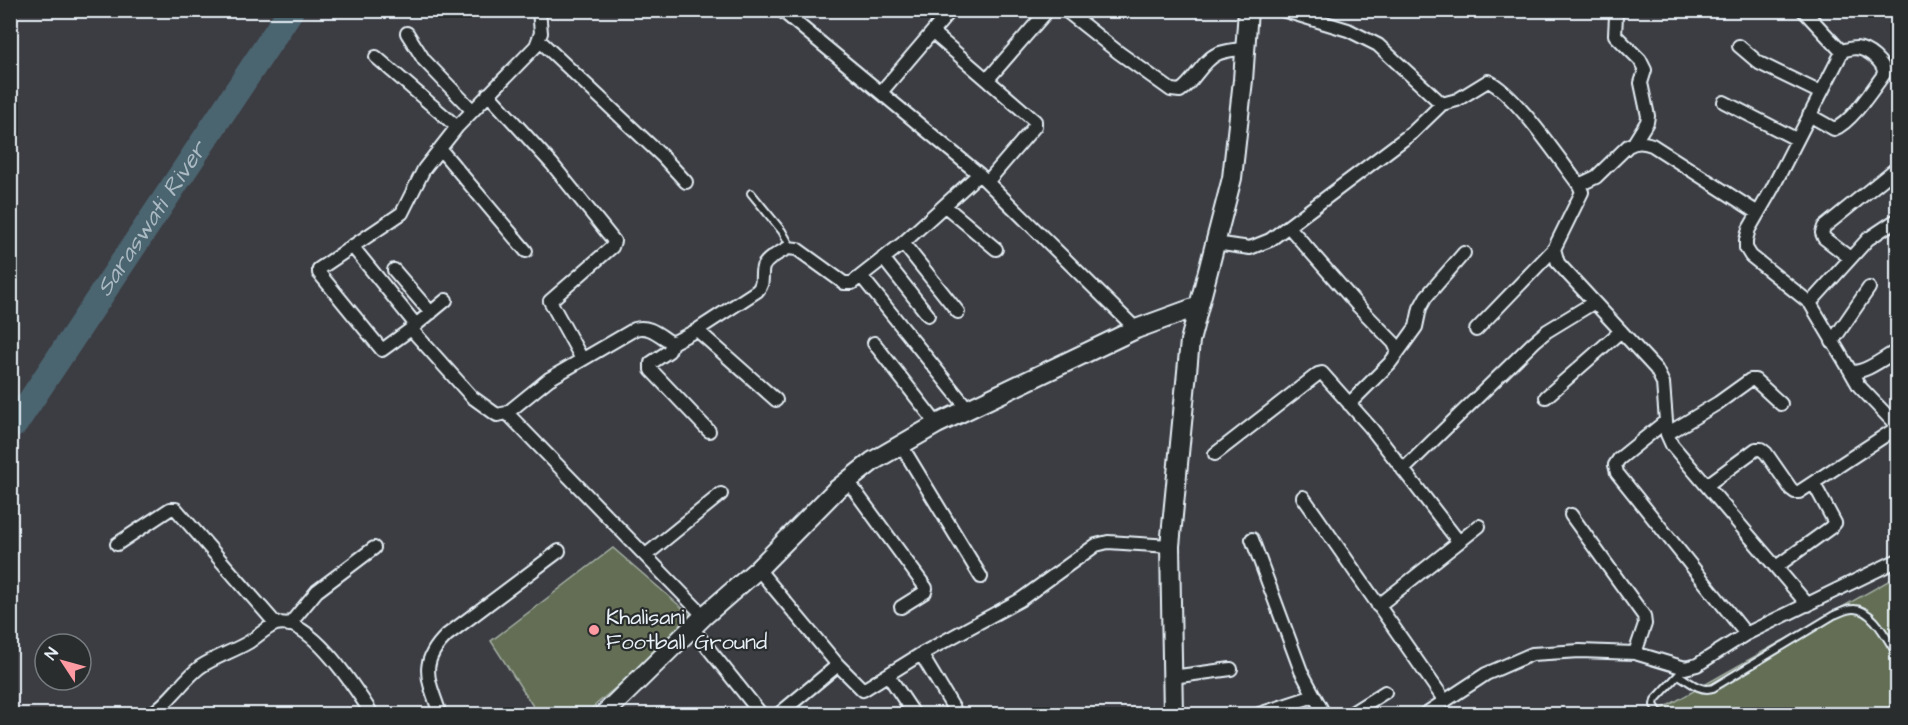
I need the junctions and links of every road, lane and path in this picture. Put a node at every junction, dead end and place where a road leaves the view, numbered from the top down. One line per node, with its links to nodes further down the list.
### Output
1 (539, 10): 12 (street)
2 (782, 10): 18 (street)
3 (951, 10): 11 (street)
4 (1048, 10): 17 (street)
5 (1065, 10): 14 (street)
6 (1248, 10): 14 (street)
7 (1282, 10): 22 (street)
8 (1615, 10): 27 (street)
9 (1803, 10): 15 (street)
10 (407, 33): 23 (street)
11 (933, 33): 17 (street); 18 (street)
12 (539, 40): 20 (street); 31 (street)
13 (1739, 46): 19 (street)
14 (1246, 48): 39 (street)
15 (1841, 51): 19 (street); 24 (street)
16 (376, 57): 25 (street)
17 (988, 79): 30 (street)
18 (882, 91): 30 (street)
19 (1821, 93): 24 (street)
20 (488, 94): 23 (street); 68 (street)
21 (1724, 102): 26 (street)
22 (1442, 104): 32 (street); 37 (street)
23 (472, 110): 25 (street)
24 (1809, 115): 26 (street)
25 (457, 127): 28 (street)
26 (1796, 140): 35 (street)
27 (1634, 143): 32 (street); 35 (street)
28 (440, 149): 40 (street); 44 (street)
29 (1898, 166): 47 (street)
30 (983, 177): 34 (street); 59 (street)
31 (686, 182)
32 (1579, 185): 43 (street)
33 (751, 193): 41 (lane)
34 (945, 206): 38 (street); 42 (street)
35 (1758, 213): 53 (street)
36 (1898, 219): 47 (street)
37 (1289, 226): 39 (street); 67 (street)
38 (903, 243): 46 (street); 55 (street)
39 (1215, 243): 54 (street)
40 (352, 246): 58 (street); 58 (street)
41 (791, 247): 49 (street); 60 (street)
42 (996, 249)
43 (1554, 249): 52 (street); 61 (street)
44 (526, 251)
45 (1464, 253): 67 (street)
46 (883, 258): 49 (street); 57 (street)
47 (1850, 258): 53 (street)
48 (394, 270): 56 (street)
49 (861, 276): 74 (street)
50 (1869, 288): 63 (street)
51 (446, 300): 56 (street)
52 (1593, 303): 62 (street); 82 (street)
53 (1810, 303): 63 (street)
54 (1199, 306): 59 (street); 93 (street)
55 (958, 312)
56 (431, 313): 58 (street)
57 (928, 315)
58 (414, 327): 75 (street)
59 (1136, 329): 74 (street)
60 (697, 330): 64 (street); 71 (street)
61 (1476, 330)
62 (1621, 331): 70 (street); 78 (street)
63 (1832, 342): 69 (street)
64 (672, 343): 68 (street); 79 (street)
65 (874, 343): 76 (street)
66 (1898, 350): 69 (street)
67 (1398, 352): 72 (street)
68 (582, 359): 75 (street)
69 (1851, 372): 77 (street)
70 (1546, 396)
71 (776, 400)
72 (1349, 404): 81 (street); 82 (street)
73 (1781, 404): 78 (street)
74 (968, 409): 76 (street)
75 (507, 413): 96 (street)
76 (937, 424): 80 (street)
77 (1898, 427): 84 (street)
78 (1666, 428): 85 (street); 106 (street)
79 (709, 431)
80 (901, 445): 83 (street); 100 (street)
81 (1215, 454)
82 (1403, 470): 91 (street)
83 (847, 480): 99 (street); 103 (street)
84 (1814, 484): 85 (street); 98 (street)
85 (1707, 485): 98 (street)
86 (722, 494): 96 (street)
87 (1303, 496): 102 (street)
88 (1571, 515): 107 (street)
89 (1479, 526): 91 (street)
90 (1252, 539): 116 (street)
91 (1459, 542): 102 (street)
92 (117, 544): 105 (street)
93 (1170, 546): 108 (street); 114 (street)
94 (374, 548): 105 (street)
95 (559, 551): 122 (street)
96 (646, 555): 104 (street)
97 (1898, 560): 101 (street)
98 (1776, 567): 101 (street)
99 (758, 569): 104 (street); 110 (street)
100 (981, 577)
101 (1808, 605): 106 (street)
102 (1378, 606): 117 (street)
103 (901, 607)
104 (698, 622): 123 (street); 124 (street)
105 (283, 625): 120 (street); 121 (street)
106 (1746, 634): 112 (street)
107 (1635, 653): 112 (street); 117 (street)
108 (921, 654): 113 (street); 127 (street)
109 (1898, 656): 112 (lane)
110 (838, 665): 113 (street); 125 (street)
111 (1231, 669): 114 (street)
112 (1682, 672): 132 (lane)
113 (888, 675): 126 (street)
114 (1172, 677): 128 (street)
115 (1385, 692): 131 (street)
116 (1314, 696): 129 (street); 130 (street)
117 (1445, 701): 119 (street)
118 (1898, 707): 133 (lane)
119 (1432, 713)
120 (150, 714)
121 (372, 714)
122 (440, 714)
123 (604, 714)
124 (761, 714)
125 (779, 714)
126 (914, 714)
127 (957, 714)
128 (1173, 714)
129 (1259, 714)
130 (1324, 714)
131 (1350, 714)
132 (1660, 714)
133 (1887, 714)

